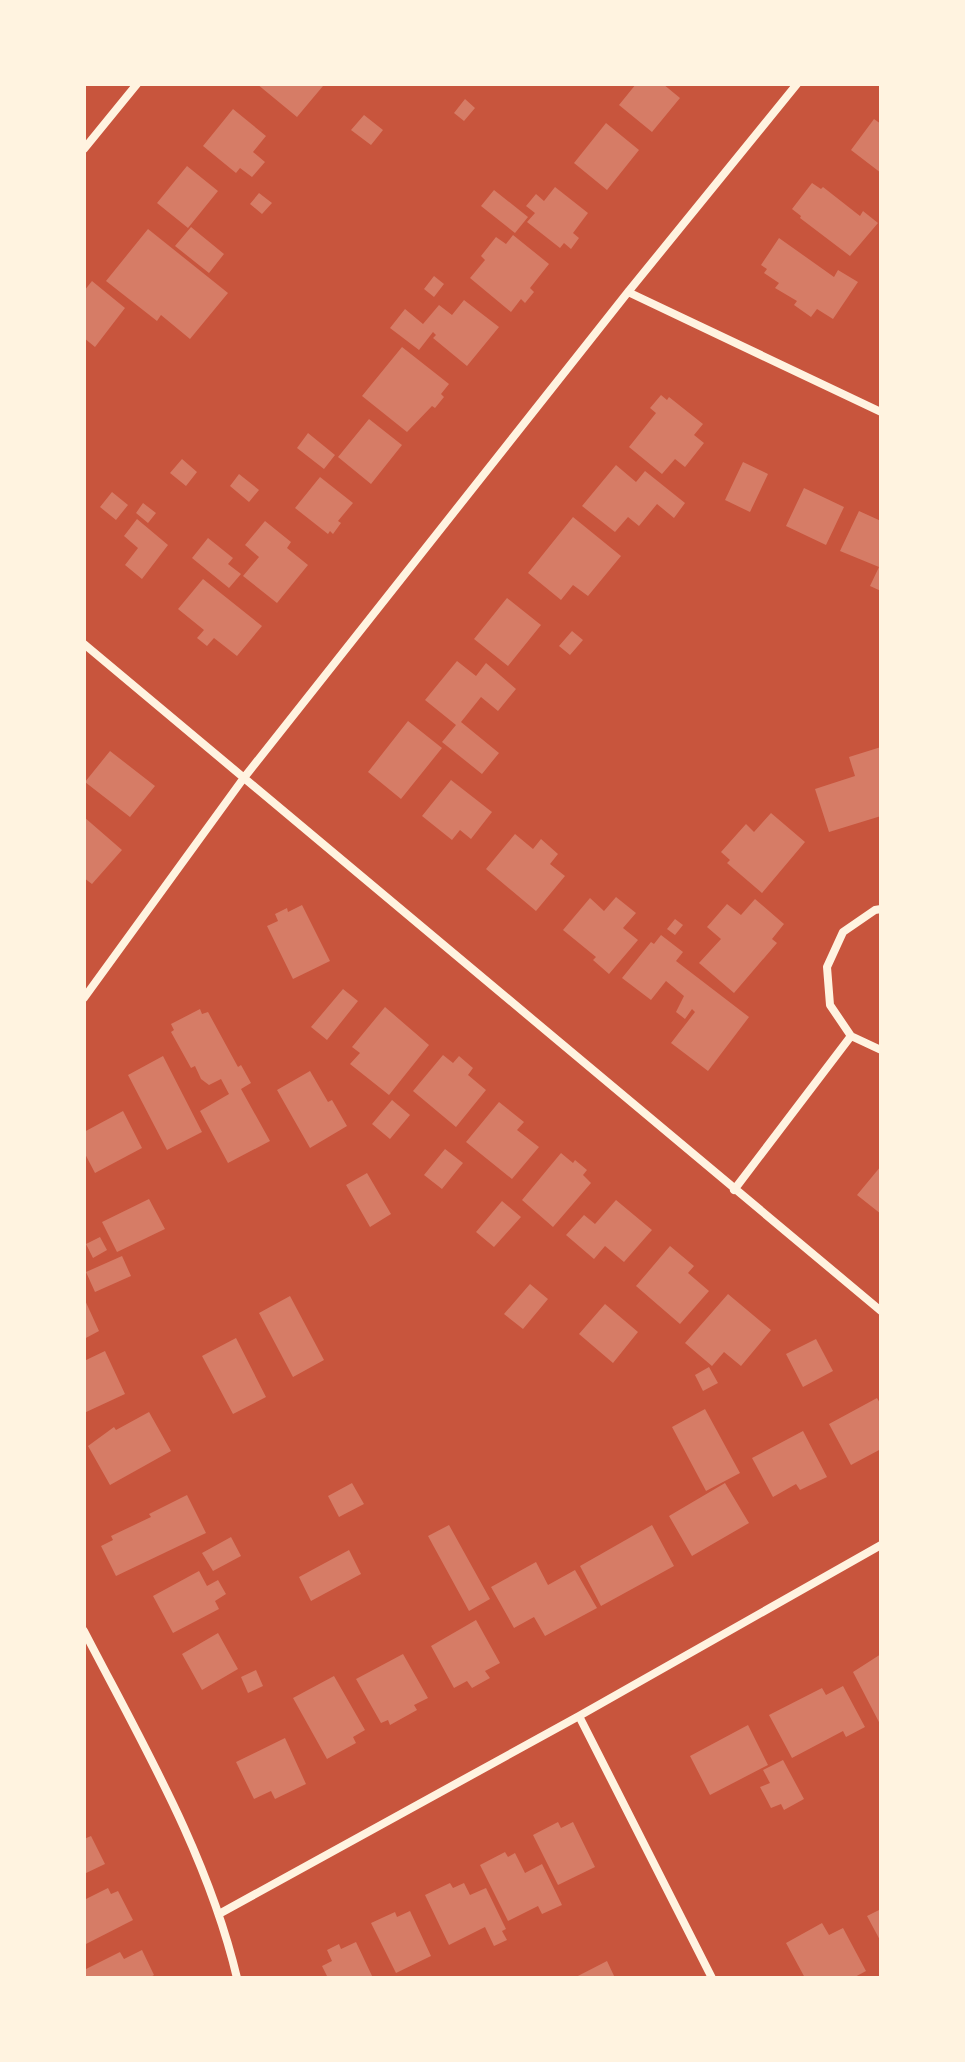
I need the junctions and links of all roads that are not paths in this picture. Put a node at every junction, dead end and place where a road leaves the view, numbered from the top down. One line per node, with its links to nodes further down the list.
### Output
1 (137, 84): 3 (street)
2 (797, 84): 4 (street)
3 (84, 149)
4 (628, 292): 5 (street); 7 (street)
5 (881, 412)
6 (84, 644): 7 (street)
7 (243, 779): 9 (street); 12 (street)
8 (881, 909): 10 (street)
9 (84, 998)
10 (851, 1036): 11 (street); 12 (street)
11 (881, 1050)
12 (734, 1190): 13 (street)
13 (881, 1311)
14 (881, 1545): 16 (street)
15 (84, 1631): 17 (street)
16 (579, 1716): 17 (street); 19 (street)
17 (219, 1914): 18 (street)
18 (237, 1978)
19 (712, 1978)

